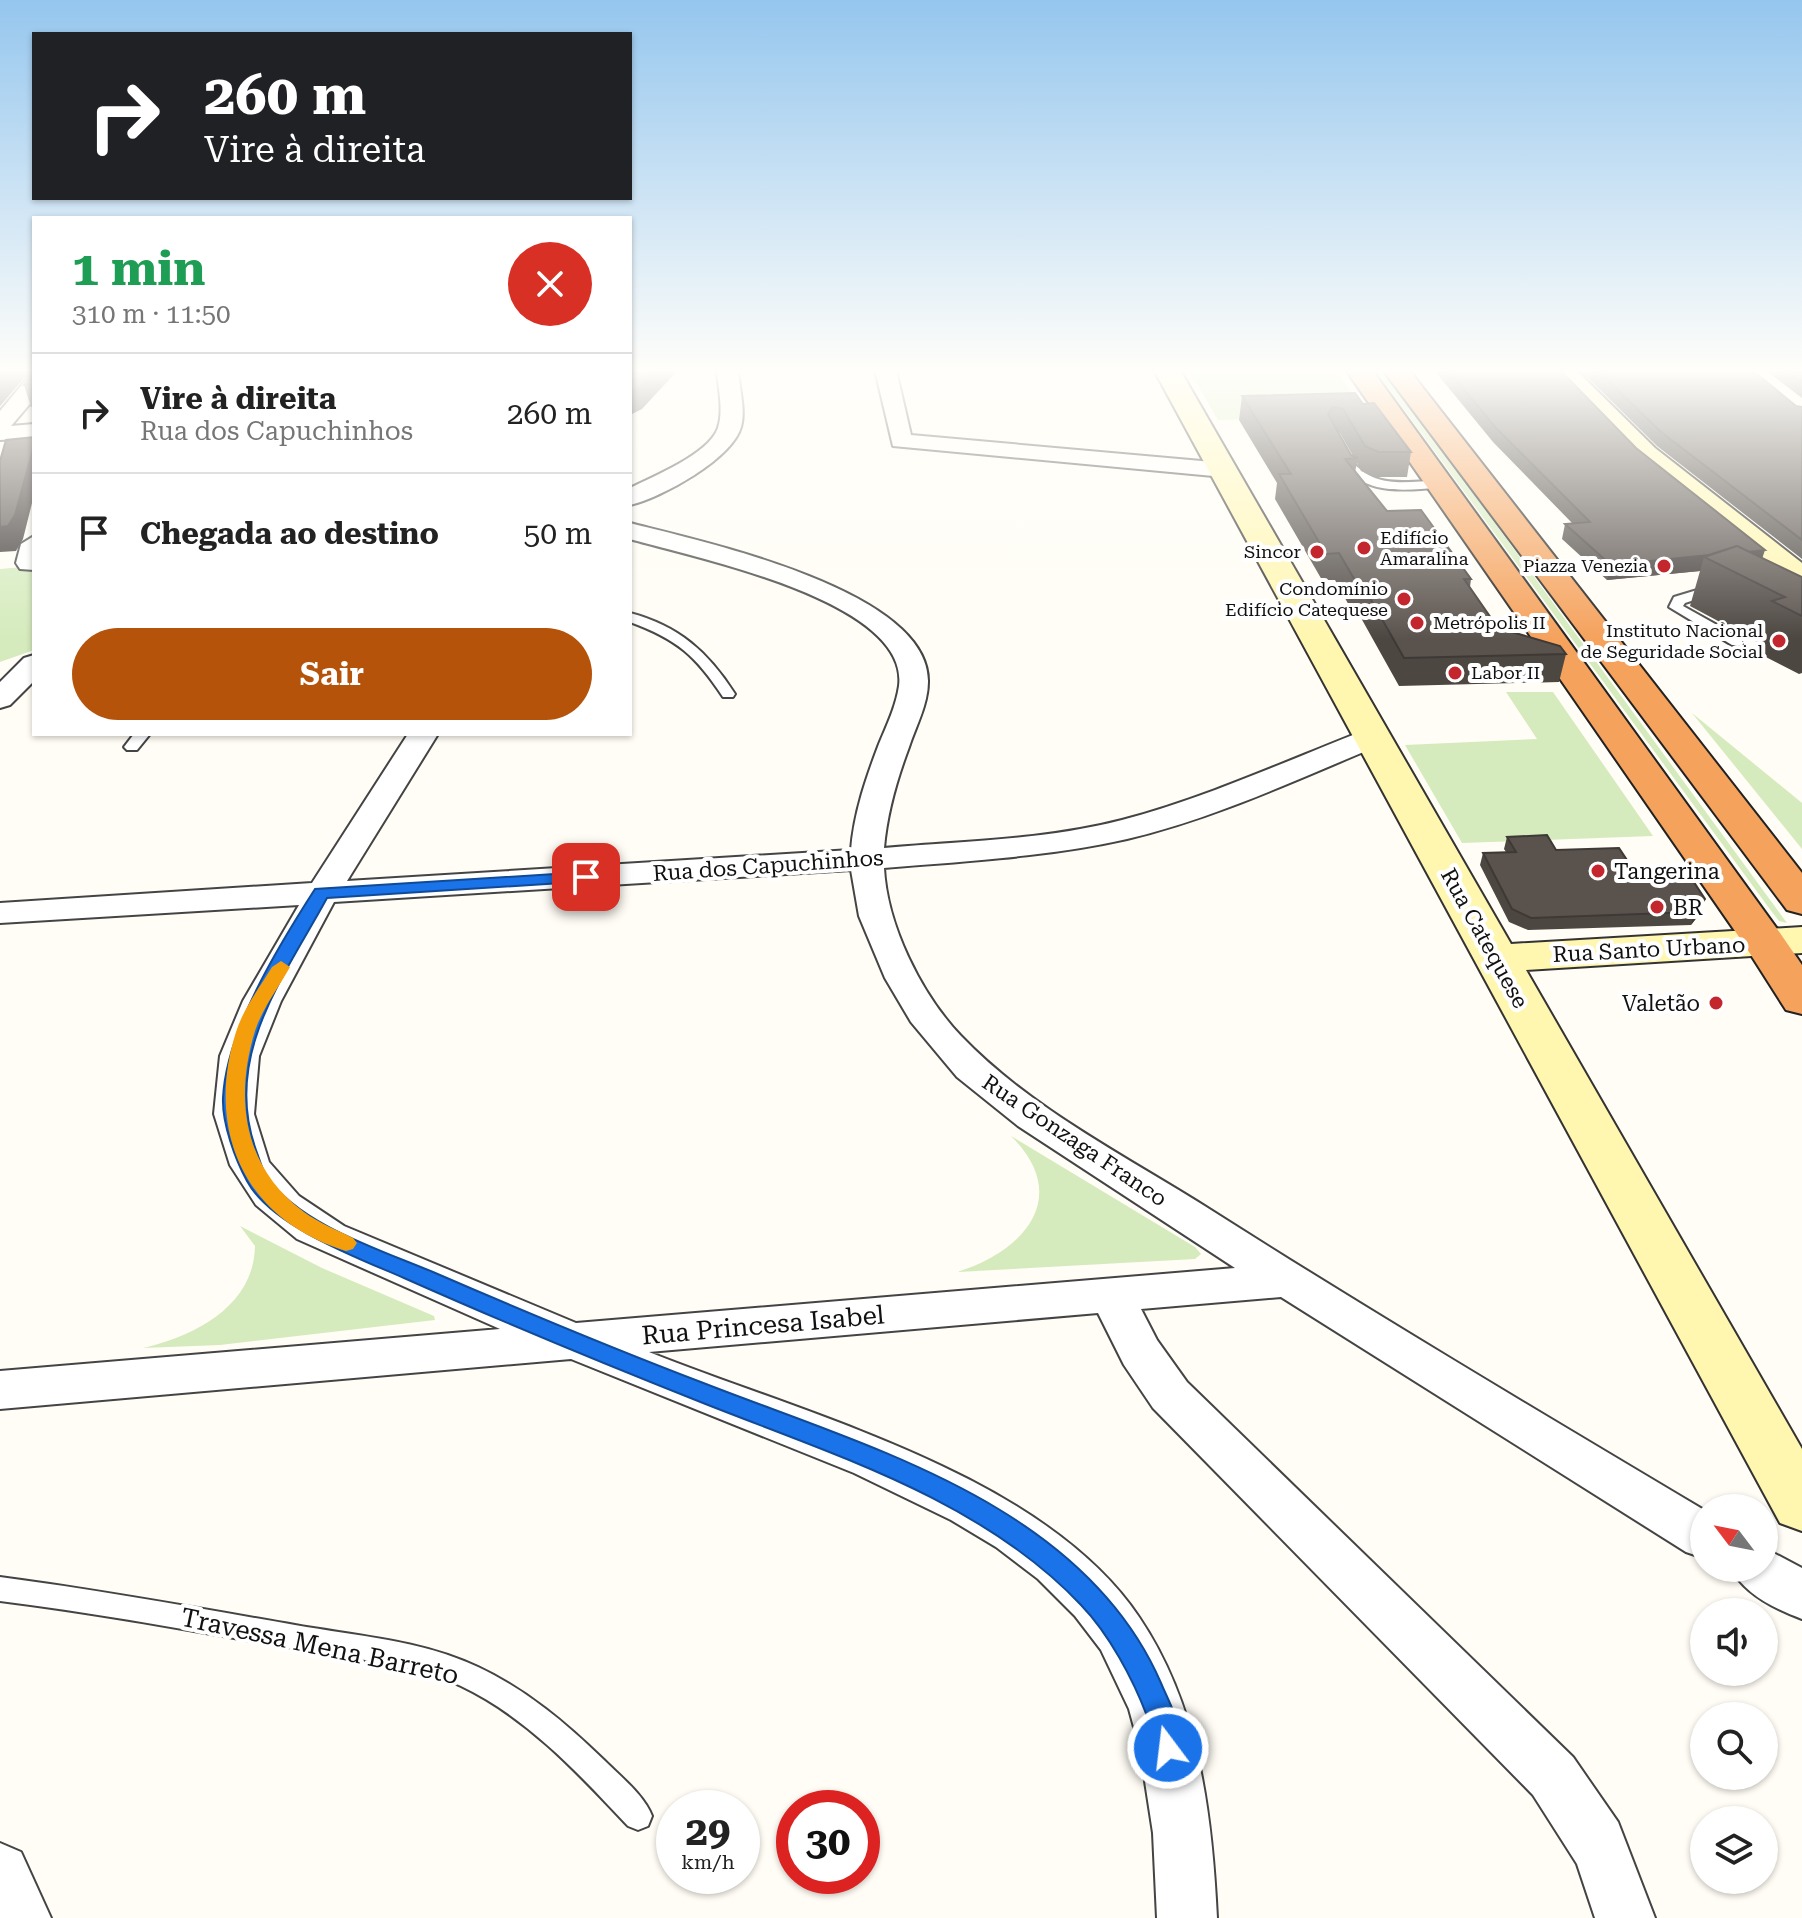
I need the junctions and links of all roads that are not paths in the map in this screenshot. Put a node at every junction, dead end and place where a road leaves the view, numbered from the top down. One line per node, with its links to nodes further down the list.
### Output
1 (698, 460): 10 (street)
2 (1107, 460): 8 (street)
3 (1218, 460): 8 (main road, Rua Catequese)
4 (1346, 460): 9 (lane)
5 (1422, 460): 9 (highway)
6 (1464, 460): 25 (highway)
7 (1651, 460): 12 (main road)
8 (1224, 470): 21 (main road, Rua Catequese)
9 (1439, 484): 27 (highway)
10 (632, 497)
11 (632, 532): 23 (street, Rua Gonzaga Franco)
12 (1791, 578)
13 (1730, 584): 15 (lane)
14 (632, 618): 17 (lane)
15 (1737, 642)
16 (20, 669): 18 (street)
17 (728, 694)
18 (0, 699)
19 (140, 736): 22 (lane)
20 (422, 736): 24 (street)
21 (1374, 737): 23 (street, Rua dos Capuchinhos); 28 (main road, Rua Catequese)
22 (132, 747)
23 (867, 859): 24 (street, Rua dos Capuchinhos); 30 (street, Rua Gonzaga Franco)
24 (321, 893): 26 (street, Rua dos Capuchinhos); 32 (street)
25 (1802, 901)
26 (0, 913)
27 (1784, 941): 28 (main road, Rua Santo Urbano); 29 (highway)
28 (1495, 958): 34 (main road, Rua Catequese)
29 (1802, 1000)
30 (1287, 1280): 31 (street, Rua Princesa Isabel); 35 (street, Rua Gonzaga Franco)
31 (1111, 1295): 32 (street, Rua Princesa Isabel); 43 (street)
32 (570, 1341): 33 (street, Rua Princesa Isabel); 42 (street)
33 (0, 1390)
34 (1802, 1505)
35 (1690, 1527)
36 (1778, 1581): 38 (street)
37 (0, 1589): 39 (lane, Travessa Mena Barreto)
38 (1802, 1596)
39 (638, 1816)
40 (0, 1873): 41 (street)
41 (21, 1918)
42 (1187, 1918)
43 (1625, 1918)

